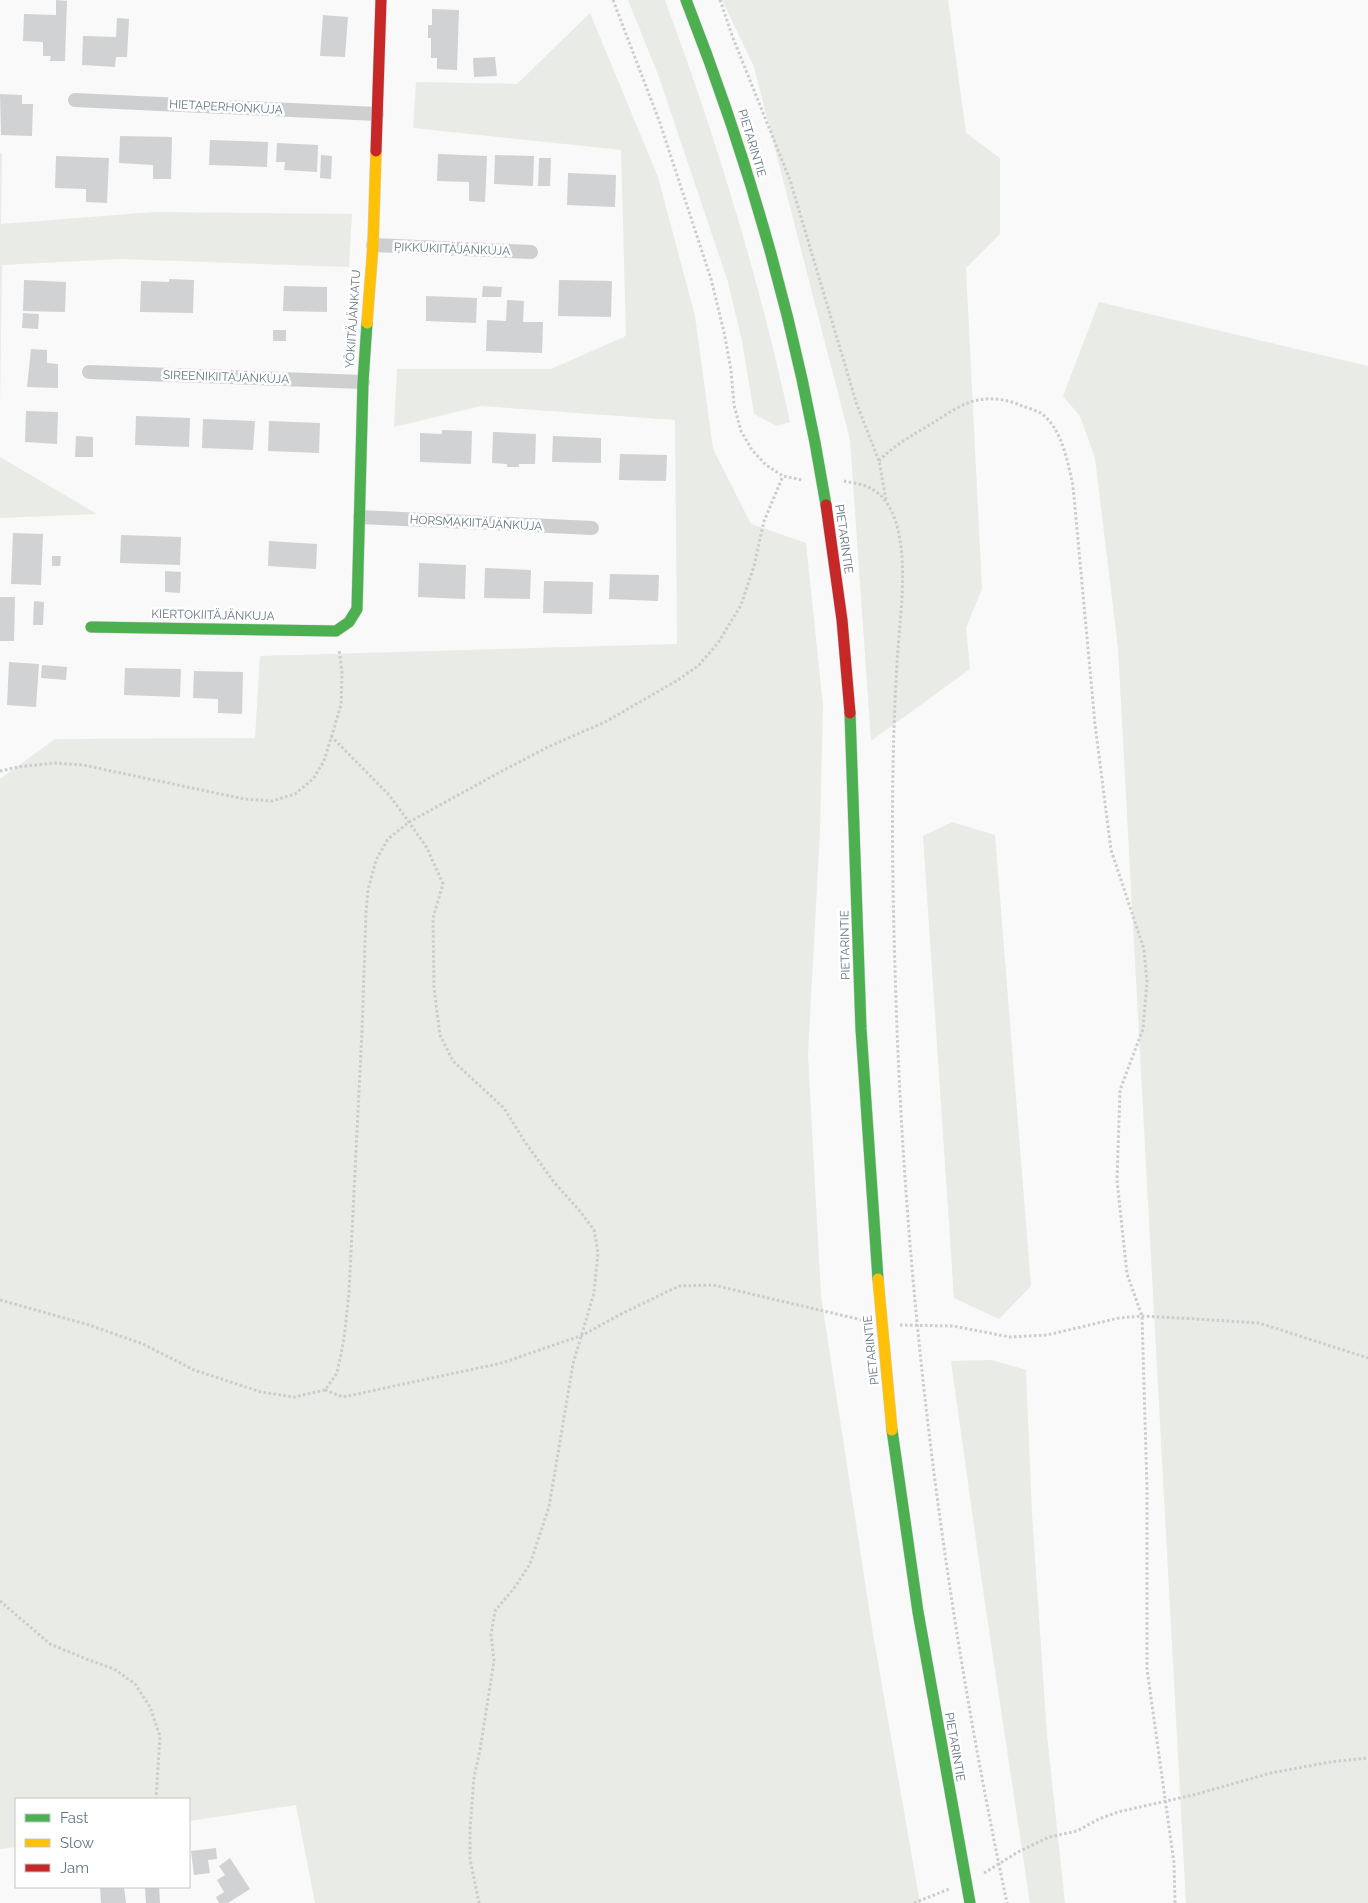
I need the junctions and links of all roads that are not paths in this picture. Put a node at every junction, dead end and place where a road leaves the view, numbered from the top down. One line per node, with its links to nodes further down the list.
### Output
1 (381, 0): 4 (main road, YÖKIITÄJÄNKATU)
2 (686, 0): 15 (main road, PIETARINTIE)
3 (75, 100): 4 (street, HIETAPERHONKUJA)
4 (377, 114): 5 (main road, YÖKIITÄJÄNKATU)
5 (373, 245): 6 (street, PIKKUKIITÄJÄNKUJA); 8 (main road, YÖKIITÄJÄNKATU)
6 (531, 252)
7 (89, 372): 8 (street, SIREENIKIITÄJÄNKUJA)
8 (363, 382): 9 (main road, YÖKIITÄJÄNKATU)
9 (360, 517): 10 (street, HORSMAKIITÄJÄNKUJA); 12 (main road, YÖKIITÄJÄNKATU)
10 (592, 528)
11 (91, 627): 12 (main road, KIERTOKIITÄJÄNKUJA)
12 (336, 631)
13 (152, 1888): 14 (street)
14 (153, 1903)
15 (970, 1903)

